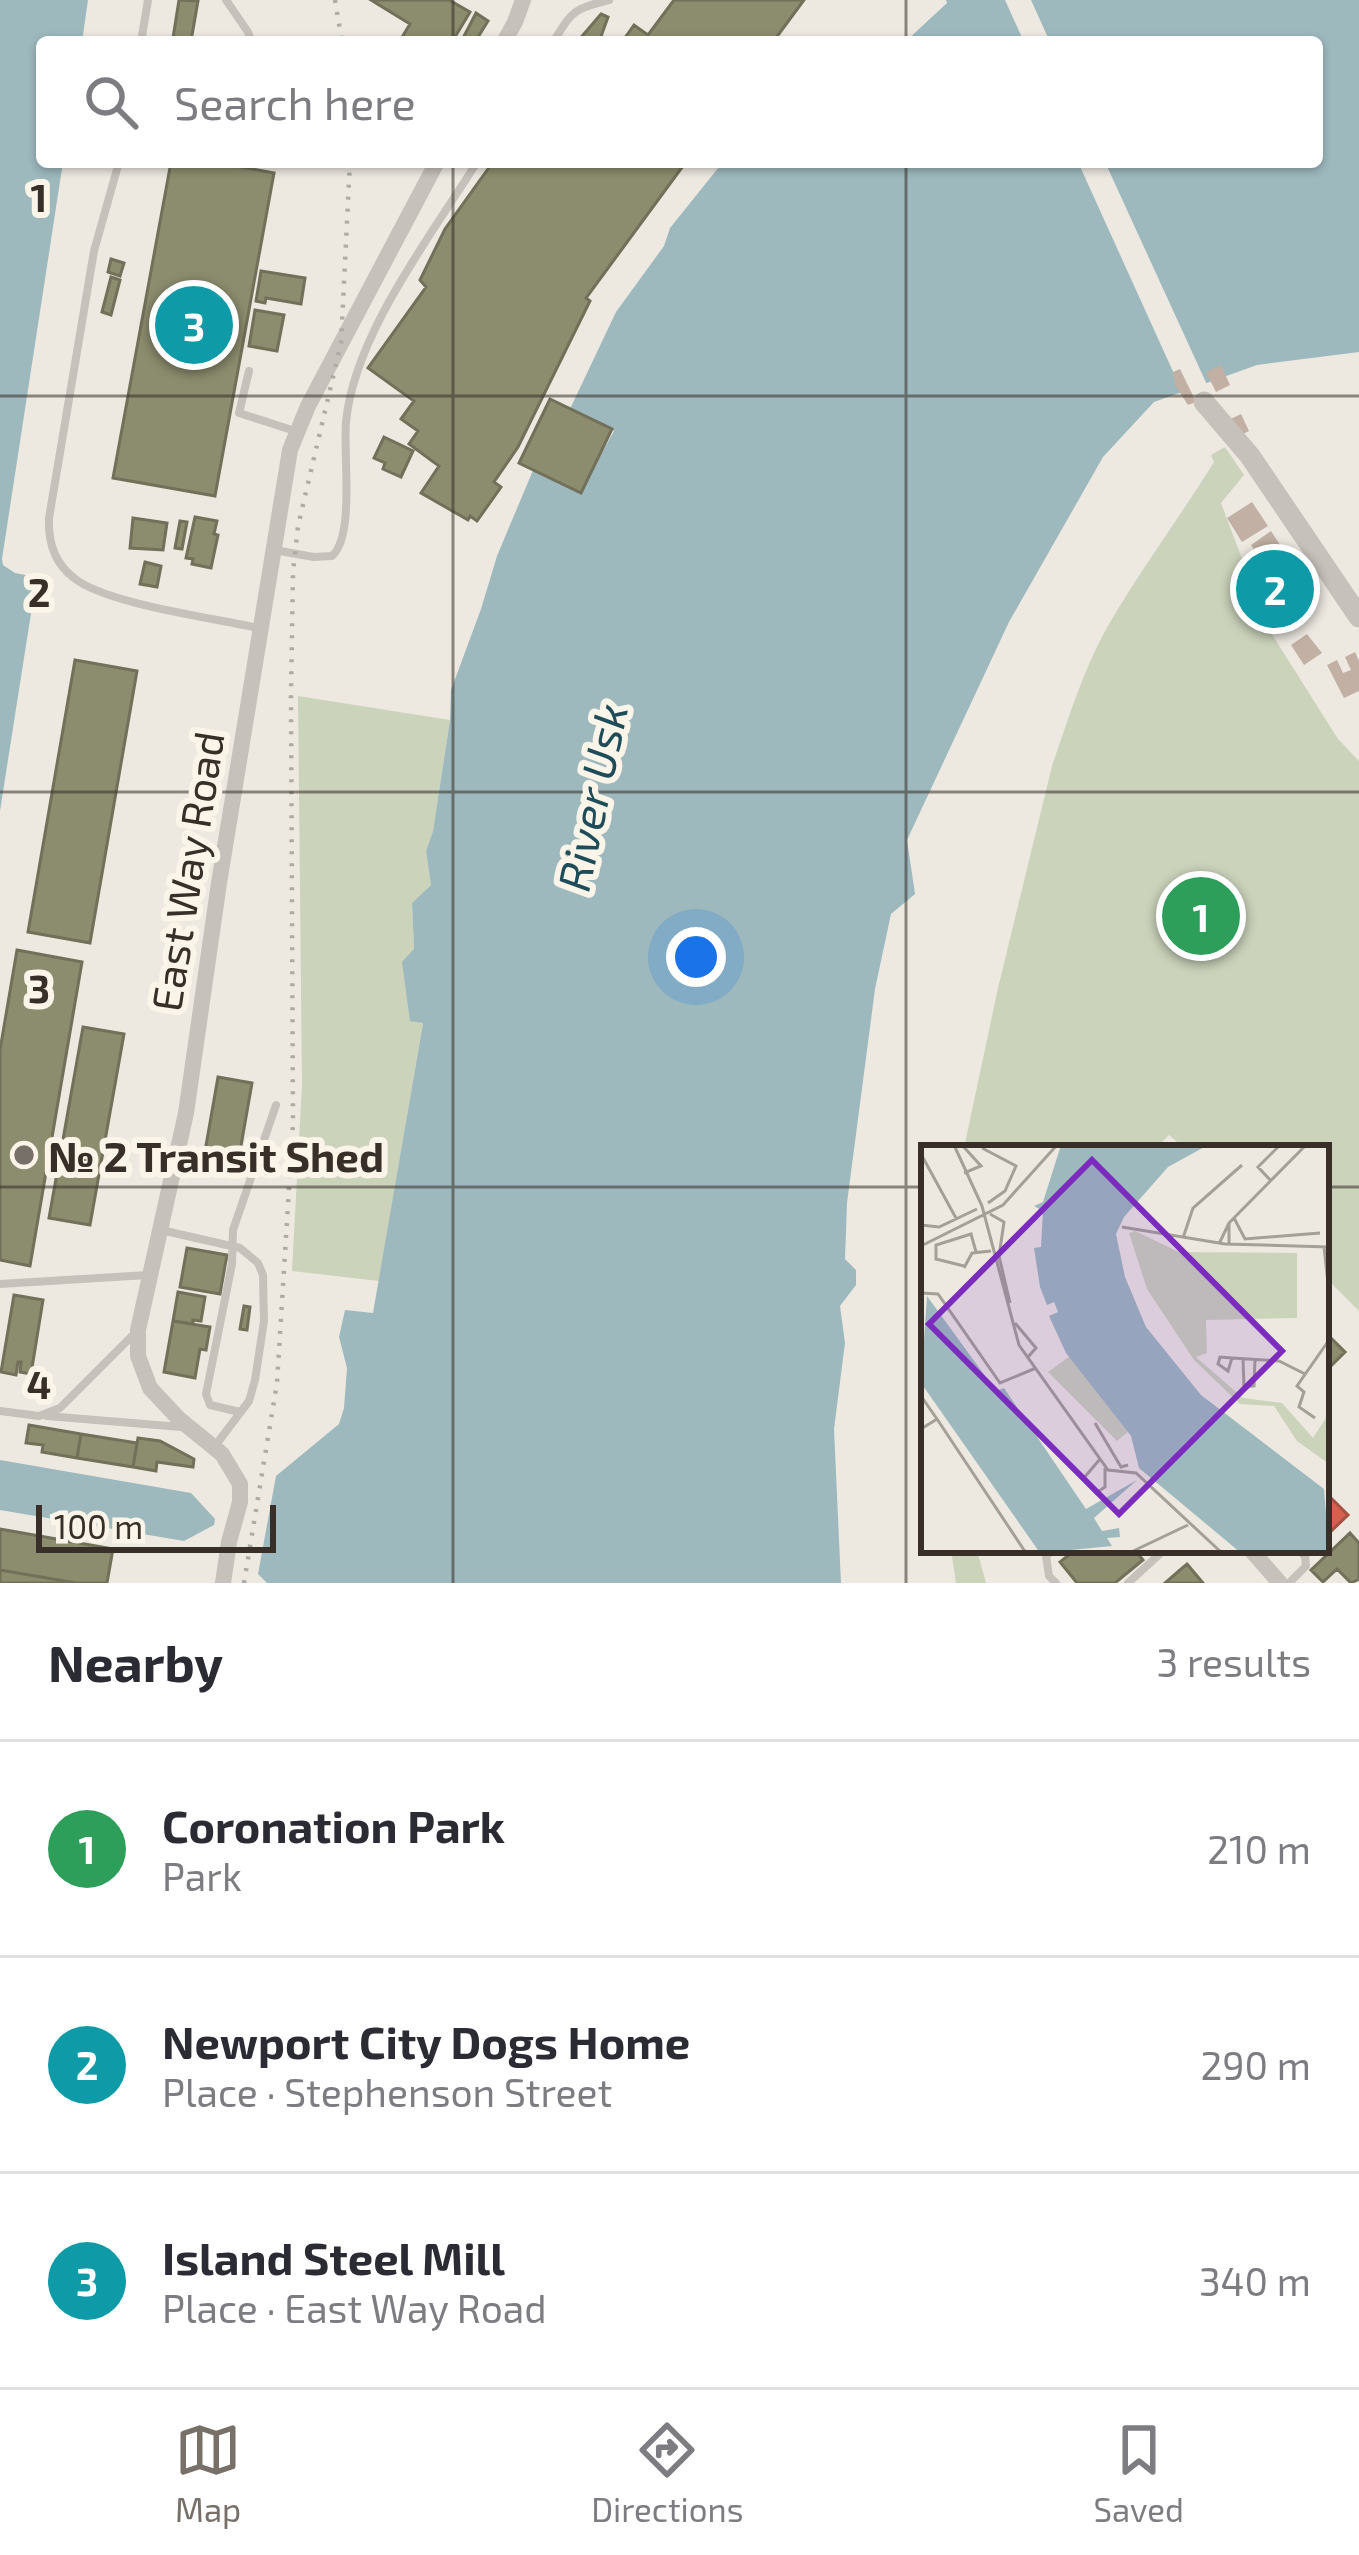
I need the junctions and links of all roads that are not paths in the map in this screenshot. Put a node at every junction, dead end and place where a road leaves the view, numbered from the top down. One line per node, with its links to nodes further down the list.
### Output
1 (148, 0): 7 (lane)
2 (226, 0): 8 (lane)
3 (523, 0): 6 (street)
4 (538, 0): 6 (street)
5 (608, 0): 10 (lane)
6 (515, 22): 9 (street)
7 (143, 36)
8 (250, 36)
9 (507, 36)
10 (557, 36)
11 (116, 168): 19 (lane)
12 (434, 168): 16 (street, East Way Road)
13 (473, 168): 17 (lane)
14 (249, 371): 16 (lane)
15 (1204, 402): 18 (street)
16 (296, 431): 17 (street, East Way Road)
17 (273, 550): 19 (street, East Way Road)
18 (1359, 617)
19 (260, 628): 21 (street, East Way Road)
20 (276, 1105): 22 (lane)
21 (161, 1230): 22 (lane); 23 (street, East Way Road)
22 (232, 1246): 27 (lane); 27 (lane)
23 (149, 1275): 24 (lane); 25 (street, East Way Road)
24 (0, 1284)
25 (139, 1330): 28 (lane); 29 (street, East Way Road)
26 (0, 1412): 28 (lane)
27 (241, 1412): 30 (lane)
28 (39, 1416): 29 (lane)
29 (195, 1431): 30 (street, East Way Road)
30 (214, 1448): 35 (street, East Way Road)
31 (1050, 1553): 36 (lane)
32 (1253, 1553): 38 (street)
33 (1302, 1553): 38 (lane)
34 (1151, 1554): 37 (lane)
35 (223, 1583)
36 (1056, 1583)
37 (1128, 1583)
38 (1285, 1583)

